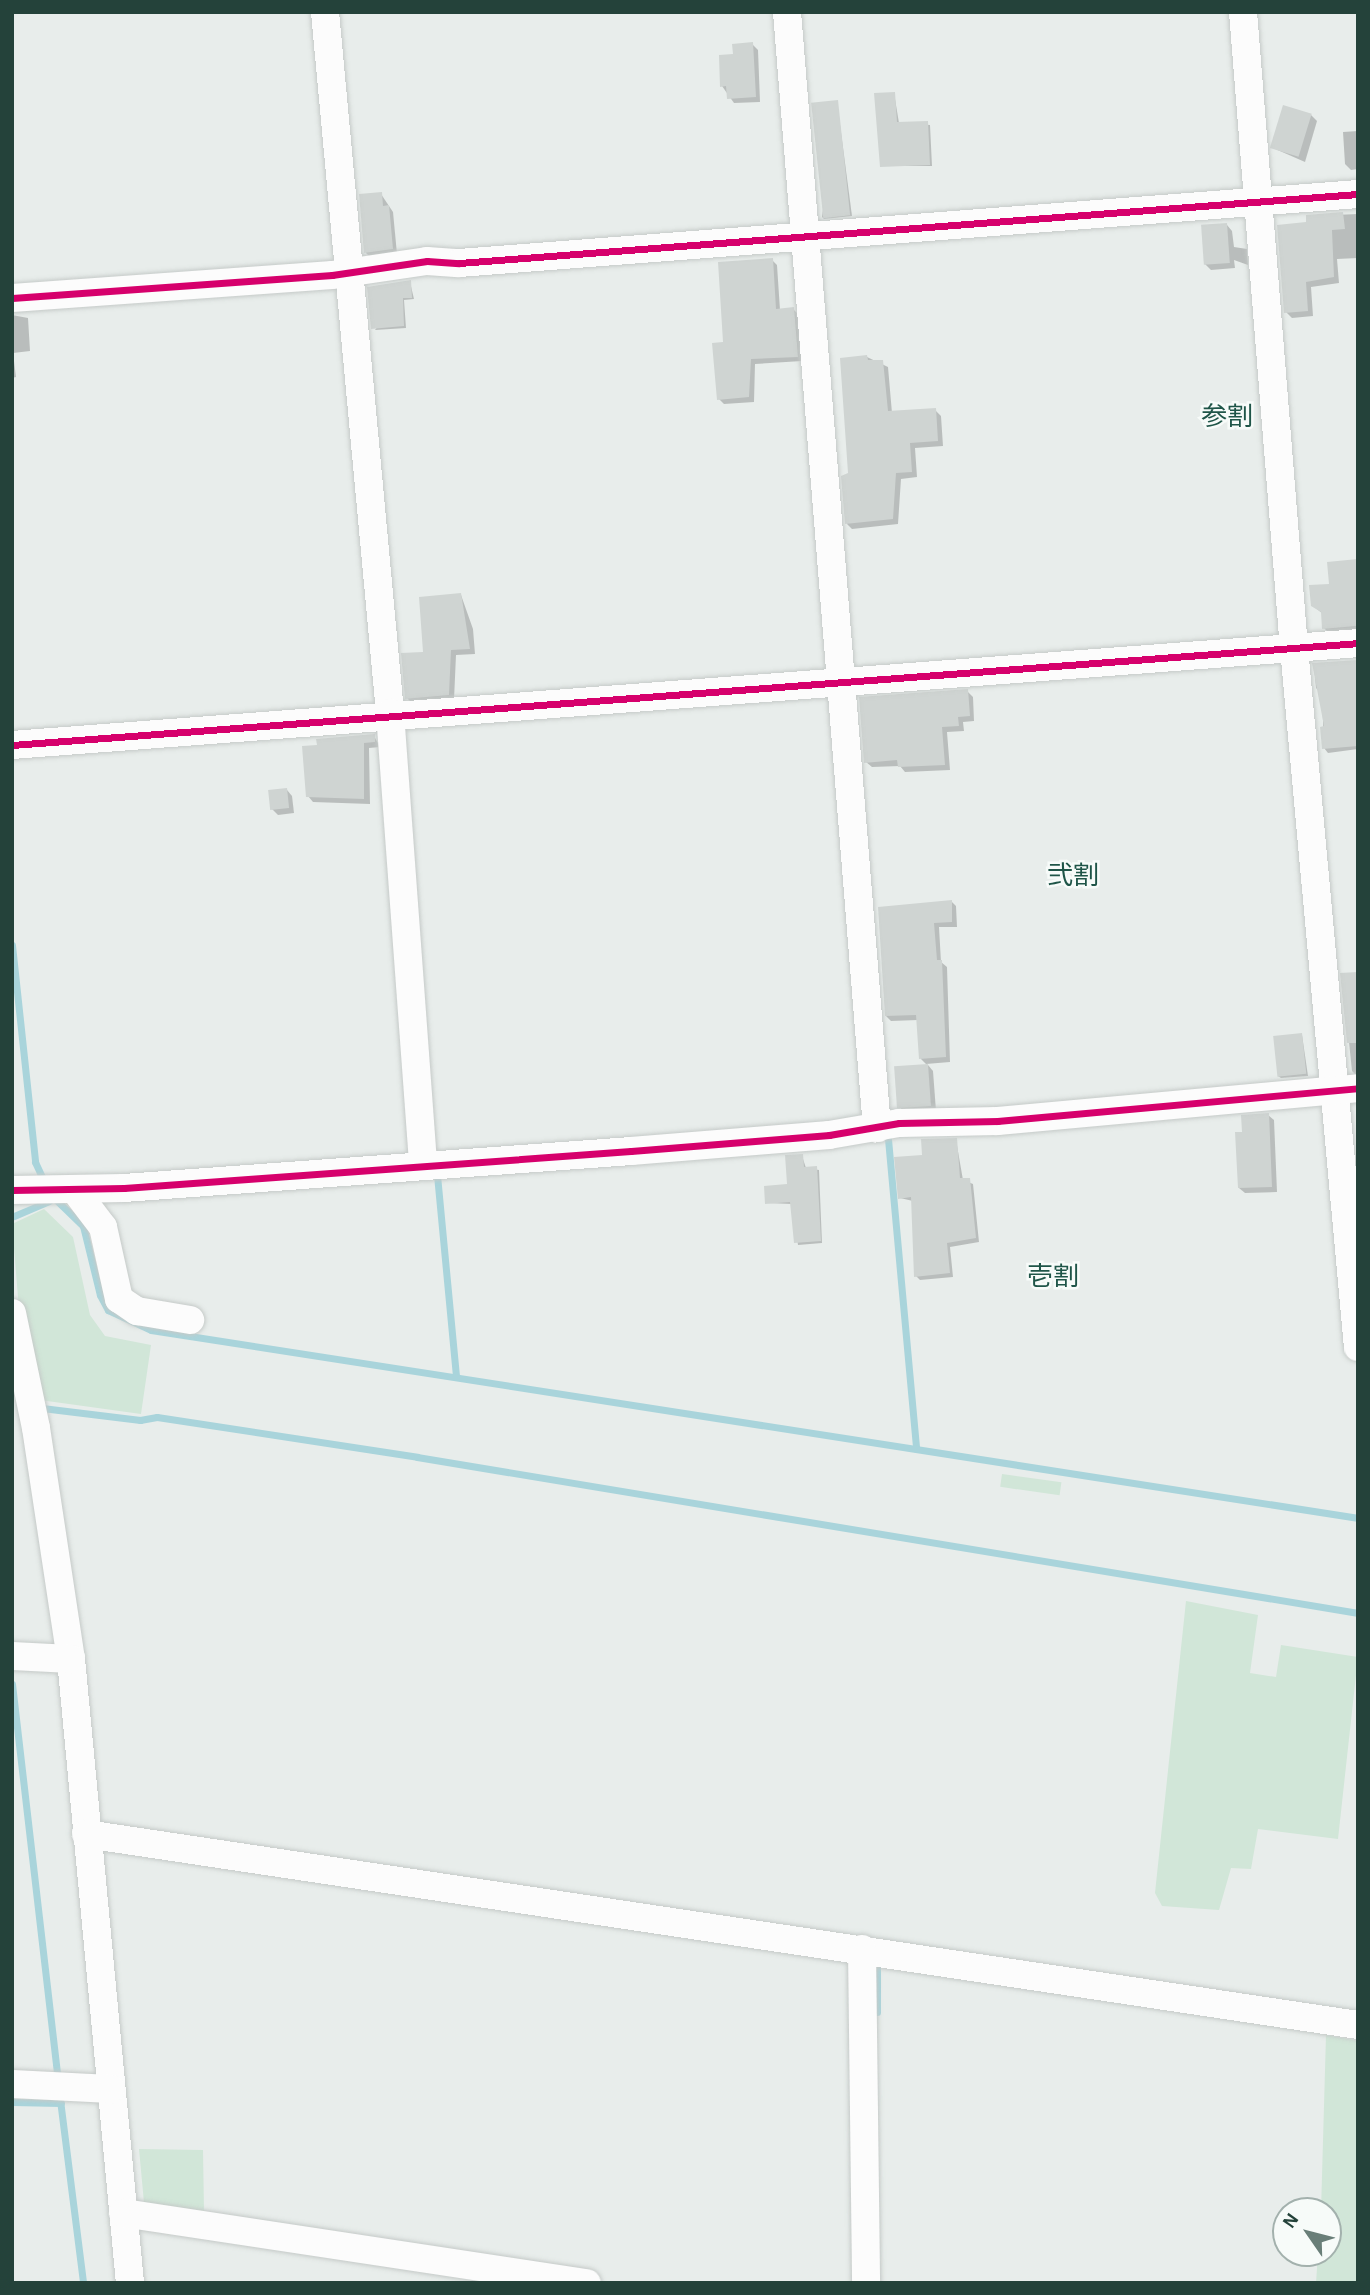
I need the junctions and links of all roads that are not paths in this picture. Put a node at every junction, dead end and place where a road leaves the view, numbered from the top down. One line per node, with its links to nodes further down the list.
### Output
1 (325, 12): 7 (street)
2 (787, 12): 6 (street)
3 (1242, 12): 5 (street)
4 (1358, 194): 5 (street)
5 (1259, 201): 6 (street); 10 (street)
6 (806, 237): 7 (street); 11 (street)
7 (354, 270): 8 (street); 12 (street)
8 (12, 298)
9 (1358, 643): 10 (street)
10 (1302, 647): 11 (street); 14 (street)
11 (842, 678): 12 (street); 15 (street)
12 (390, 713): 13 (street); 16 (street)
13 (12, 745)
14 (1345, 1089): 15 (street); 20 (street)
15 (877, 1118): 16 (street)
16 (423, 1158): 17 (street)
17 (47, 1190): 19 (street)
18 (12, 1313): 22 (street)
19 (190, 1320)
20 (1358, 1347)
21 (15, 1656): 22 (street)
22 (71, 1659): 23 (street)
23 (94, 1834): 24 (street); 27 (street)
24 (862, 1958): 25 (street); 32 (street)
25 (1358, 2025)
26 (12, 2084): 27 (street)
27 (111, 2090): 28 (street)
28 (132, 2213): 29 (street); 30 (street)
29 (460, 2273): 31 (street)
30 (130, 2283)
31 (587, 2283)
32 (866, 2283)

